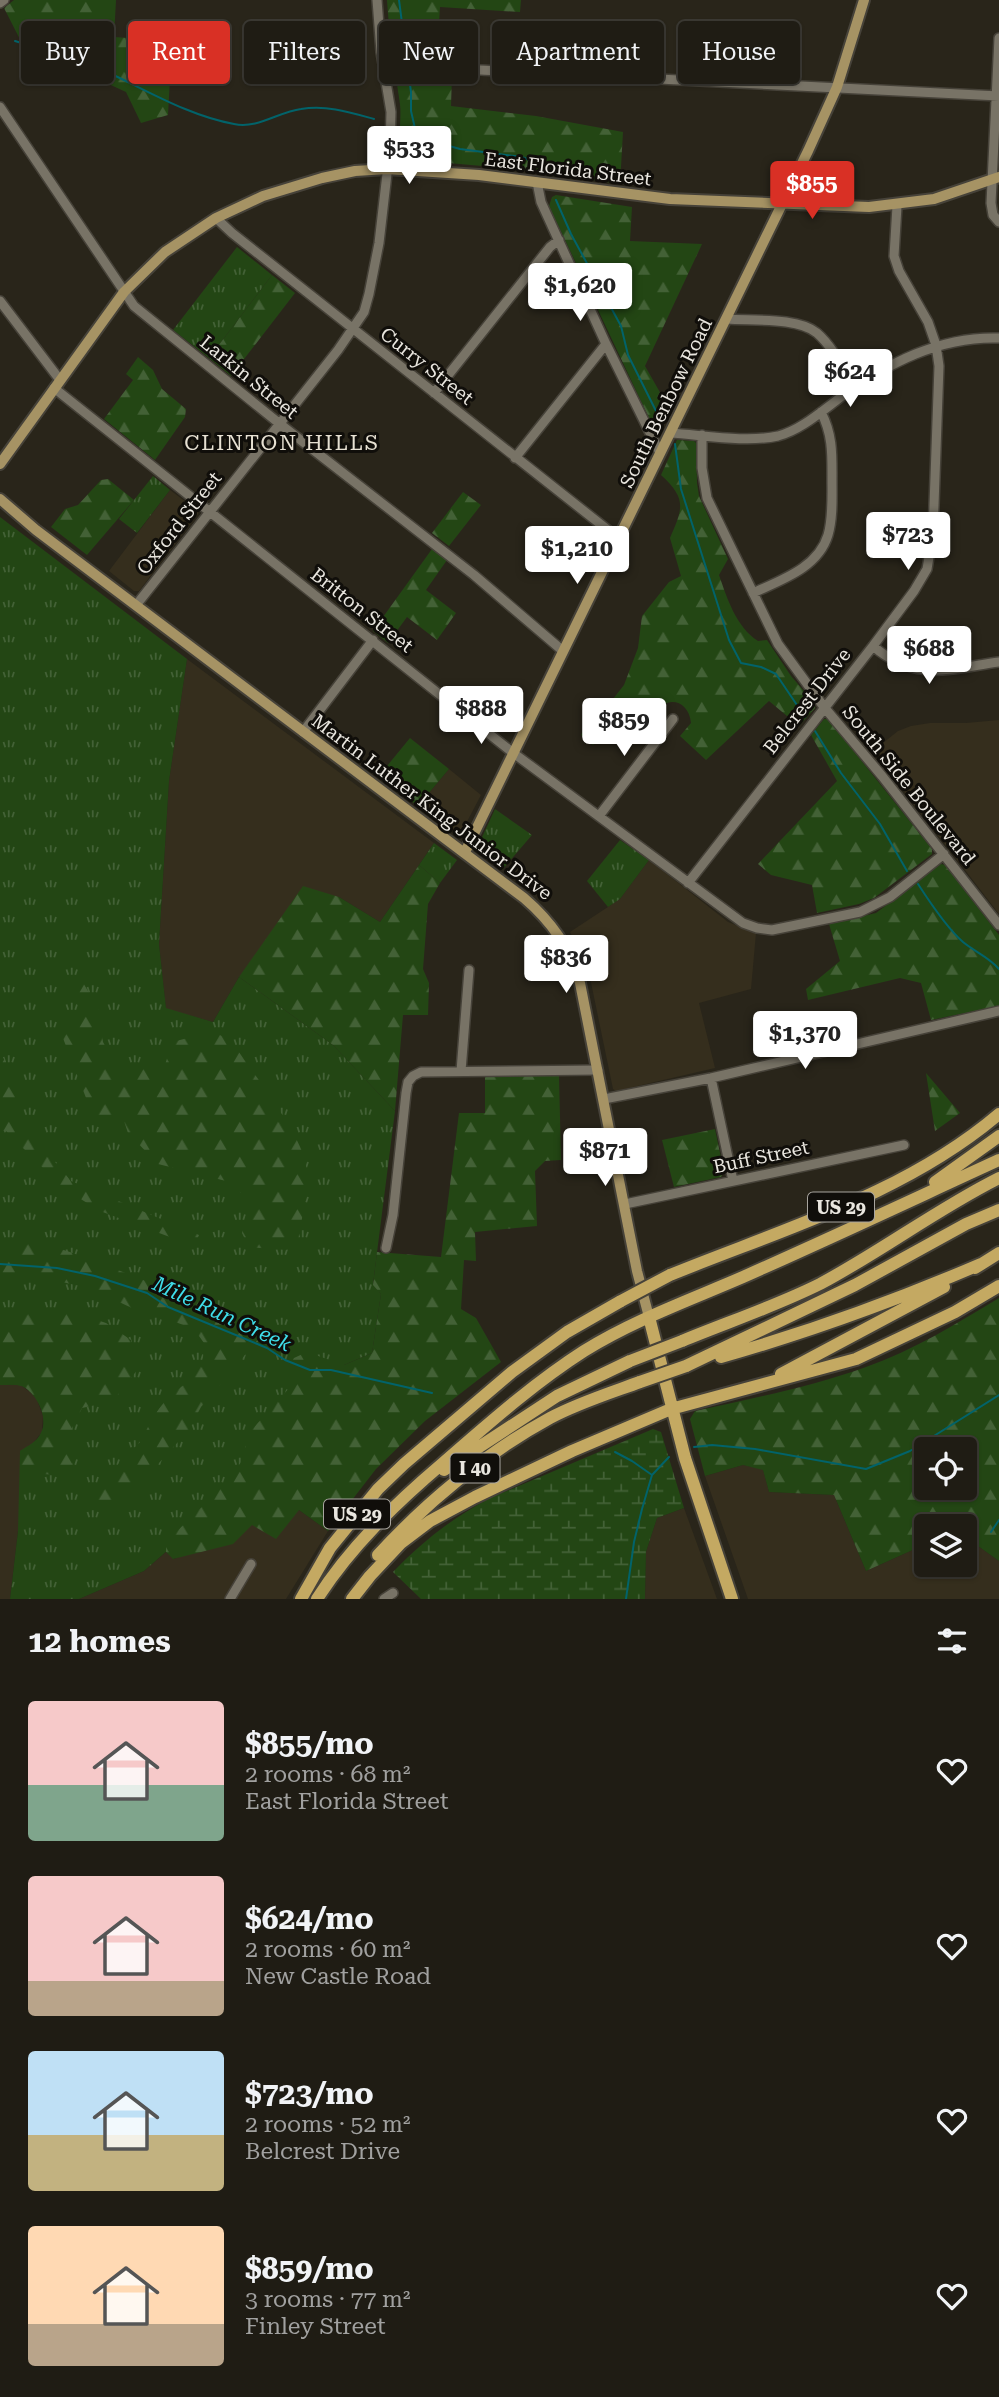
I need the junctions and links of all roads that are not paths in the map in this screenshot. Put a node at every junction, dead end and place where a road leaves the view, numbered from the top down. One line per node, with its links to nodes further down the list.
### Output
1 (377, 0): 8 (street, Oxford Street)
2 (864, 0): 5 (main road, South Benbow Road)
3 (999, 38): 6 (street)
4 (478, 70): 5 (street)
5 (837, 87): 6 (street); 11 (main road, South Benbow Road)
6 (997, 96): 9 (street)
7 (0, 107): 16 (street, Larkin Street)
8 (387, 169): 10 (main road, East Florida Street); 13 (main road, East Florida Street); 19 (street, Oxford Street)
9 (996, 179): 12 (main road, East Florida Street); 14 (street)
10 (537, 182): 11 (main road, East Florida Street); 15 (street)
11 (782, 204): 12 (main road, East Florida Street); 18 (main road, South Benbow Road)
12 (897, 205): 22 (street, Belcrest Drive)
13 (216, 218): 16 (main road, East Florida Street); 19 (street, Curry Street)
14 (999, 222)
15 (559, 240): 21 (street); 25 (street)
16 (124, 292): 23 (main road, East Florida Street); 27 (street, Larkin Street)
17 (0, 301): 23 (street, Britton Street)
18 (727, 319): 24 (street); 28 (main road, South Benbow Road)
19 (353, 330): 25 (street, Curry Street); 27 (street, Oxford Street)
20 (999, 338): 22 (street)
21 (606, 344): 30 (street); 31 (street)
22 (936, 345): 24 (street); 39 (street, Belcrest Drive)
23 (57, 384): 32 (main road, East Florida Street); 34 (street, Britton Street)
24 (855, 387): 26 (street)
25 (433, 393): 31 (street, Curry Street)
26 (821, 412): 29 (street); 36 (street)
27 (280, 424): 34 (street, Oxford Street); 40 (street, Larkin Street)
28 (670, 433): 29 (street); 30 (main road, South Benbow Road)
29 (702, 435): 36 (street, South Side Boulevard)
30 (660, 453): 35 (main road, South Benbow Road)
31 (514, 458): 35 (street, Curry Street)
32 (0, 464)
33 (0, 499): 37 (main road, Martin Luther King Junior Drive)
34 (209, 512): 37 (street, Oxford Street); 38 (street, Britton Street)
35 (618, 538): 40 (main road, South Benbow Road)
36 (753, 593): 42 (street, South Side Boulevard)
37 (137, 604): 44 (main road, Martin Luther King Junior Drive)
38 (373, 640): 44 (street); 45 (street, Britton Street)
39 (873, 646): 41 (street); 42 (street, Belcrest Drive)
40 (562, 651): 45 (main road, South Benbow Road)
41 (999, 662)
42 (824, 707): 48 (street, South Side Boulevard); 49 (street, Belcrest Drive)
43 (673, 719): 46 (street)
44 (303, 732): 47 (main road, Martin Luther King Junior Drive)
45 (512, 752): 46 (street, Britton Street); 47 (main road, South Benbow Road)
46 (599, 816): 49 (street, Britton Street)
47 (465, 852): 53 (main road, Martin Luther King Junior Drive)
48 (944, 854): 49 (street, Britton Street); 50 (street, South Side Boulevard)
49 (688, 883)
50 (999, 925)
51 (469, 970): 54 (street)
52 (999, 1011): 55 (street)
53 (598, 1070): 54 (street); 56 (main road, Martin Luther King Junior Drive)
54 (461, 1071): 66 (street)
55 (711, 1078): 56 (street); 62 (street)
56 (604, 1099): 63 (main road, Martin Luther King Junior Drive)
57 (999, 1114): 78 (highway, US 29, bridge)
58 (999, 1136): 65 (highway)
59 (904, 1145): 62 (street, Buff Street)
60 (999, 1160): 65 (highway)
61 (999, 1178): 74 (highway, I 40, bridge)
62 (733, 1181): 63 (street, Buff Street)
63 (625, 1204): 70 (main road, Martin Luther King Junior Drive)
64 (999, 1210): 71 (highway, I 40)
65 (861, 1222): 70 (highway)
66 (386, 1248)
67 (999, 1253): 68 (highway)
68 (981, 1265): 71 (highway); 72 (highway)
69 (999, 1286): 72 (highway)
70 (649, 1317): 73 (highway, Martin Luther King Junior Drive); 74 (highway)
71 (686, 1366): 80 (highway, I 40, bridge)
72 (752, 1388): 73 (highway)
73 (671, 1409): 81 (highway); 83 (highway, Martin Luther King Junior Drive)
74 (405, 1497): 79 (highway, I 40)
75 (251, 1564): 77 (street)
76 (393, 1593): 82 (street)
77 (230, 1599)
78 (301, 1599)
79 (317, 1599)
80 (342, 1599)
81 (352, 1599)
82 (384, 1599)
83 (732, 1599)

